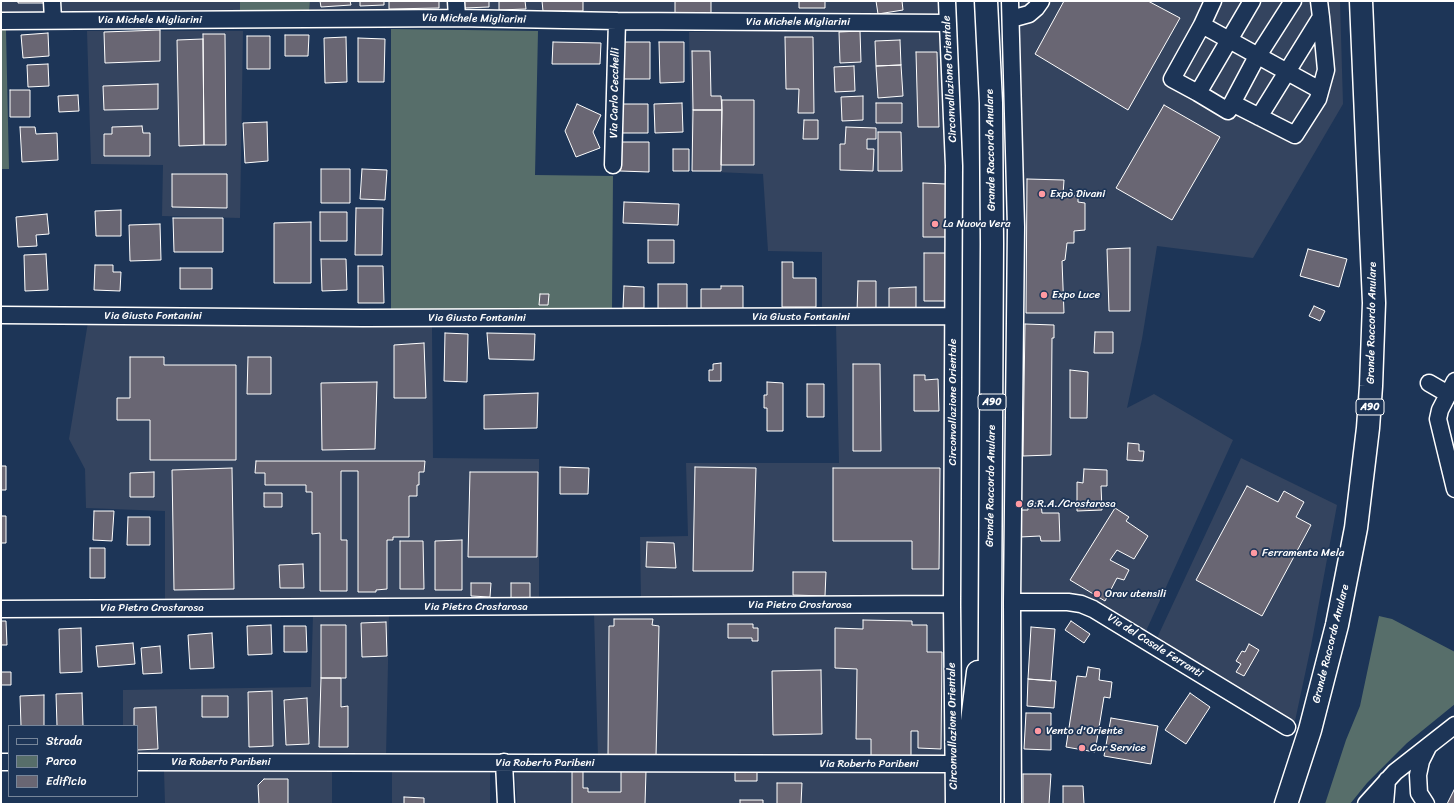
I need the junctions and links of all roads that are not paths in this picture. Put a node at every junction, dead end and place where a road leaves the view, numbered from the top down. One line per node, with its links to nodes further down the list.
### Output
1 (52, 1): 15 (street)
2 (456, 1): 13 (street)
3 (947, 1): 18 (street, Circonvallazione Orientale)
4 (986, 1): 35 (highway, Grande Raccordo Anulare / A90)
5 (1010, 1): 14 (street)
6 (1040, 1): 14 (street)
7 (1213, 1): 19 (street)
8 (1252, 1): 20 (street)
9 (1293, 1): 21 (street)
10 (1319, 1): 12 (street)
11 (1361, 1): 50 (highway, Grande Raccordo Anulare / A90)
12 (1321, 17): 22 (street); 23 (street)
13 (457, 18): 15 (street, Via Michele Migliarini); 17 (street, Via Michele Migliarini)
14 (1011, 19): 33 (street)
15 (53, 20): 16 (street, Via Michele Migliarini)
16 (1, 21)
17 (617, 21): 18 (street, Via Michele Migliarini); 27 (street, Via Carlo Cecchelli)
18 (948, 23): 29 (street, Circonvallazione Orientale)
19 (1202, 25): 20 (street); 24 (street)
20 (1229, 40): 21 (street); 24 (street)
21 (1258, 56): 22 (street); 25 (street)
22 (1287, 72): 23 (street); 26 (street)
23 (1320, 90): 26 (street)
24 (1198, 93): 25 (street)
25 (1232, 103): 26 (street)
26 (1259, 117)
27 (613, 165)
28 (1, 315): 29 (street, Via Giusto Fontanini)
29 (953, 316): 34 (street, Circonvallazione Orientale)
30 (1429, 383): 31 (street)
31 (1453, 387): 32 (street)
32 (1455, 489)
33 (1012, 602): 38 (street, Via del Casale Ferranti); 49 (street)
34 (952, 604): 36 (street, Via Pietro Crostarosa); 42 (street, Circonvallazione Orientale)
35 (989, 608): 47 (highway); 48 (highway, Grande Raccordo Anulare / A90)
36 (1, 609)
37 (1455, 725): 39 (street)
38 (1287, 727)
39 (1429, 745): 43 (street); 44 (street)
40 (138, 762): 41 (street, Via Roberto Paribeni)
41 (504, 762): 42 (street, Via Roberto Paribeni); 45 (street)
42 (953, 764): 46 (street, Circonvallazione Orientale)
43 (1387, 780): 51 (street); 52 (street)
44 (1420, 800)
45 (506, 804)
46 (954, 804)
47 (972, 804)
48 (989, 804)
49 (1013, 804)
50 (1286, 804)
51 (1366, 804)
52 (1386, 804)

